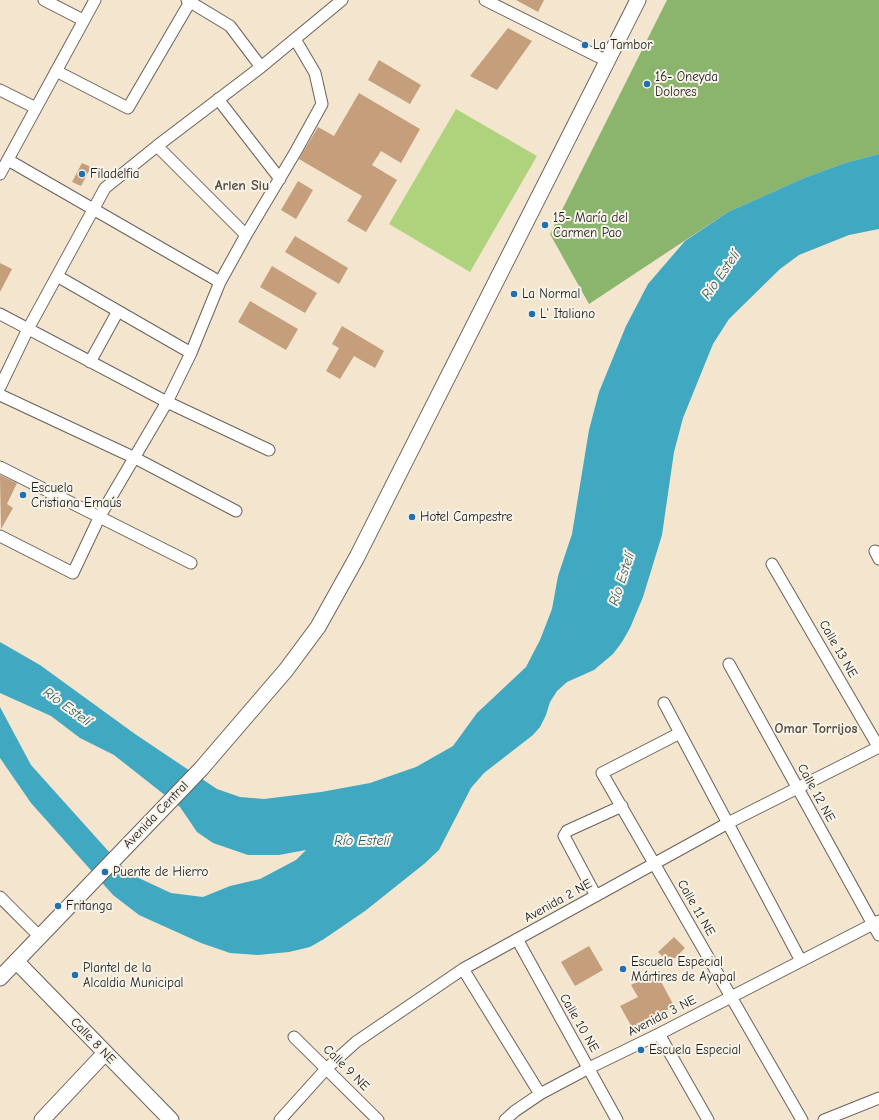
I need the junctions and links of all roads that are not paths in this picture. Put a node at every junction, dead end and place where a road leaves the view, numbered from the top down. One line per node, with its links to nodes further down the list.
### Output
1 (44, 0): 7 (street)
2 (94, 0): 7 (street)
3 (342, 0): 8 (street)
4 (485, 0): 9 (street)
5 (638, 0): 9 (street, Avenida Central)
6 (188, 1): 10 (street); 11 (street)
7 (83, 20): 11 (street)
8 (295, 39): 10 (street); 18 (street)
9 (607, 61): 51 (street, Avenida Central)
10 (261, 67): 13 (street)
11 (56, 71): 14 (street)
12 (0, 90): 14 (street)
13 (218, 99): 15 (street); 18 (street)
14 (36, 108): 16 (street)
15 (156, 146): 19 (street); 20 (street)
16 (8, 160): 17 (street); 19 (street)
17 (0, 174)
18 (280, 179): 20 (street)
19 (94, 208): 21 (street); 22 (street)
20 (246, 235): 22 (street)
21 (57, 276): 23 (street); 25 (street)
22 (220, 282): 26 (street)
23 (118, 311): 26 (street); 27 (street)
24 (0, 314): 25 (street)
25 (28, 329): 27 (street); 28 (street)
26 (191, 353): 30 (street)
27 (90, 362): 30 (street)
28 (0, 387)
29 (0, 395): 32 (street)
30 (168, 402): 31 (street); 32 (street)
31 (269, 450)
32 (135, 458): 34 (street); 35 (street)
33 (0, 467): 35 (street)
34 (236, 511)
35 (100, 516): 36 (street); 37 (street)
36 (0, 536)
37 (191, 563)
38 (772, 564): 42 (street, Calle 13 NE)
39 (729, 664): 43 (street, Calle 12 NE)
40 (664, 703): 41 (street)
41 (680, 733): 44 (street, Calle 11 NE); 45 (street)
42 (879, 748): 43 (street, Avenida 2 NE)
43 (798, 788): 45 (street, Avenida 2 NE); 49 (street, Calle 12 NE)
44 (622, 806): 46 (street, Calle 11 NE); 47 (street)
45 (728, 823): 46 (street, Avenida 2 NE); 53 (street)
46 (654, 863): 47 (street, Avenida 2 NE); 57 (street, Calle 11 NE)
47 (596, 896): 52 (street, Avenida 2 NE)
48 (0, 897): 51 (street)
49 (876, 922): 50 (street, Calle 12 NE); 53 (street, Avenida 3 NE)
50 (879, 935)
51 (39, 936): 54 (street, Avenida Central)
52 (517, 939): 55 (street, Avenida 2 NE); 61 (street, Calle 10 NE)
53 (801, 960): 57 (street, Avenida 3 NE)
54 (16, 961): 56 (street, Avenida Central); 60 (street, Calle 8 NE)
55 (463, 969): 62 (street, Avenida 2 NE); 63 (street)
56 (0, 978)
57 (731, 996): 58 (street, Avenida 3 NE); 72 (street, Calle 11 NE)
58 (659, 1034): 61 (street, Avenida 3 NE); 71 (street)
59 (294, 1037): 62 (street, Calle 9 NE)
60 (105, 1053): 65 (street); 66 (street, Calle 8 NE)
61 (589, 1068): 63 (street, Avenida 3 NE); 70 (street, Calle 10 NE)
62 (326, 1069): 67 (street, Avenida 2 NE); 68 (street, Calle 9 NE)
63 (540, 1094): 69 (street, Avenida 3 NE)
64 (879, 1098): 73 (street)
65 (42, 1120)
66 (171, 1120)
67 (280, 1120)
68 (378, 1120)
69 (505, 1120)
70 (617, 1120)
71 (708, 1120)
72 (802, 1120)
73 (824, 1120)

